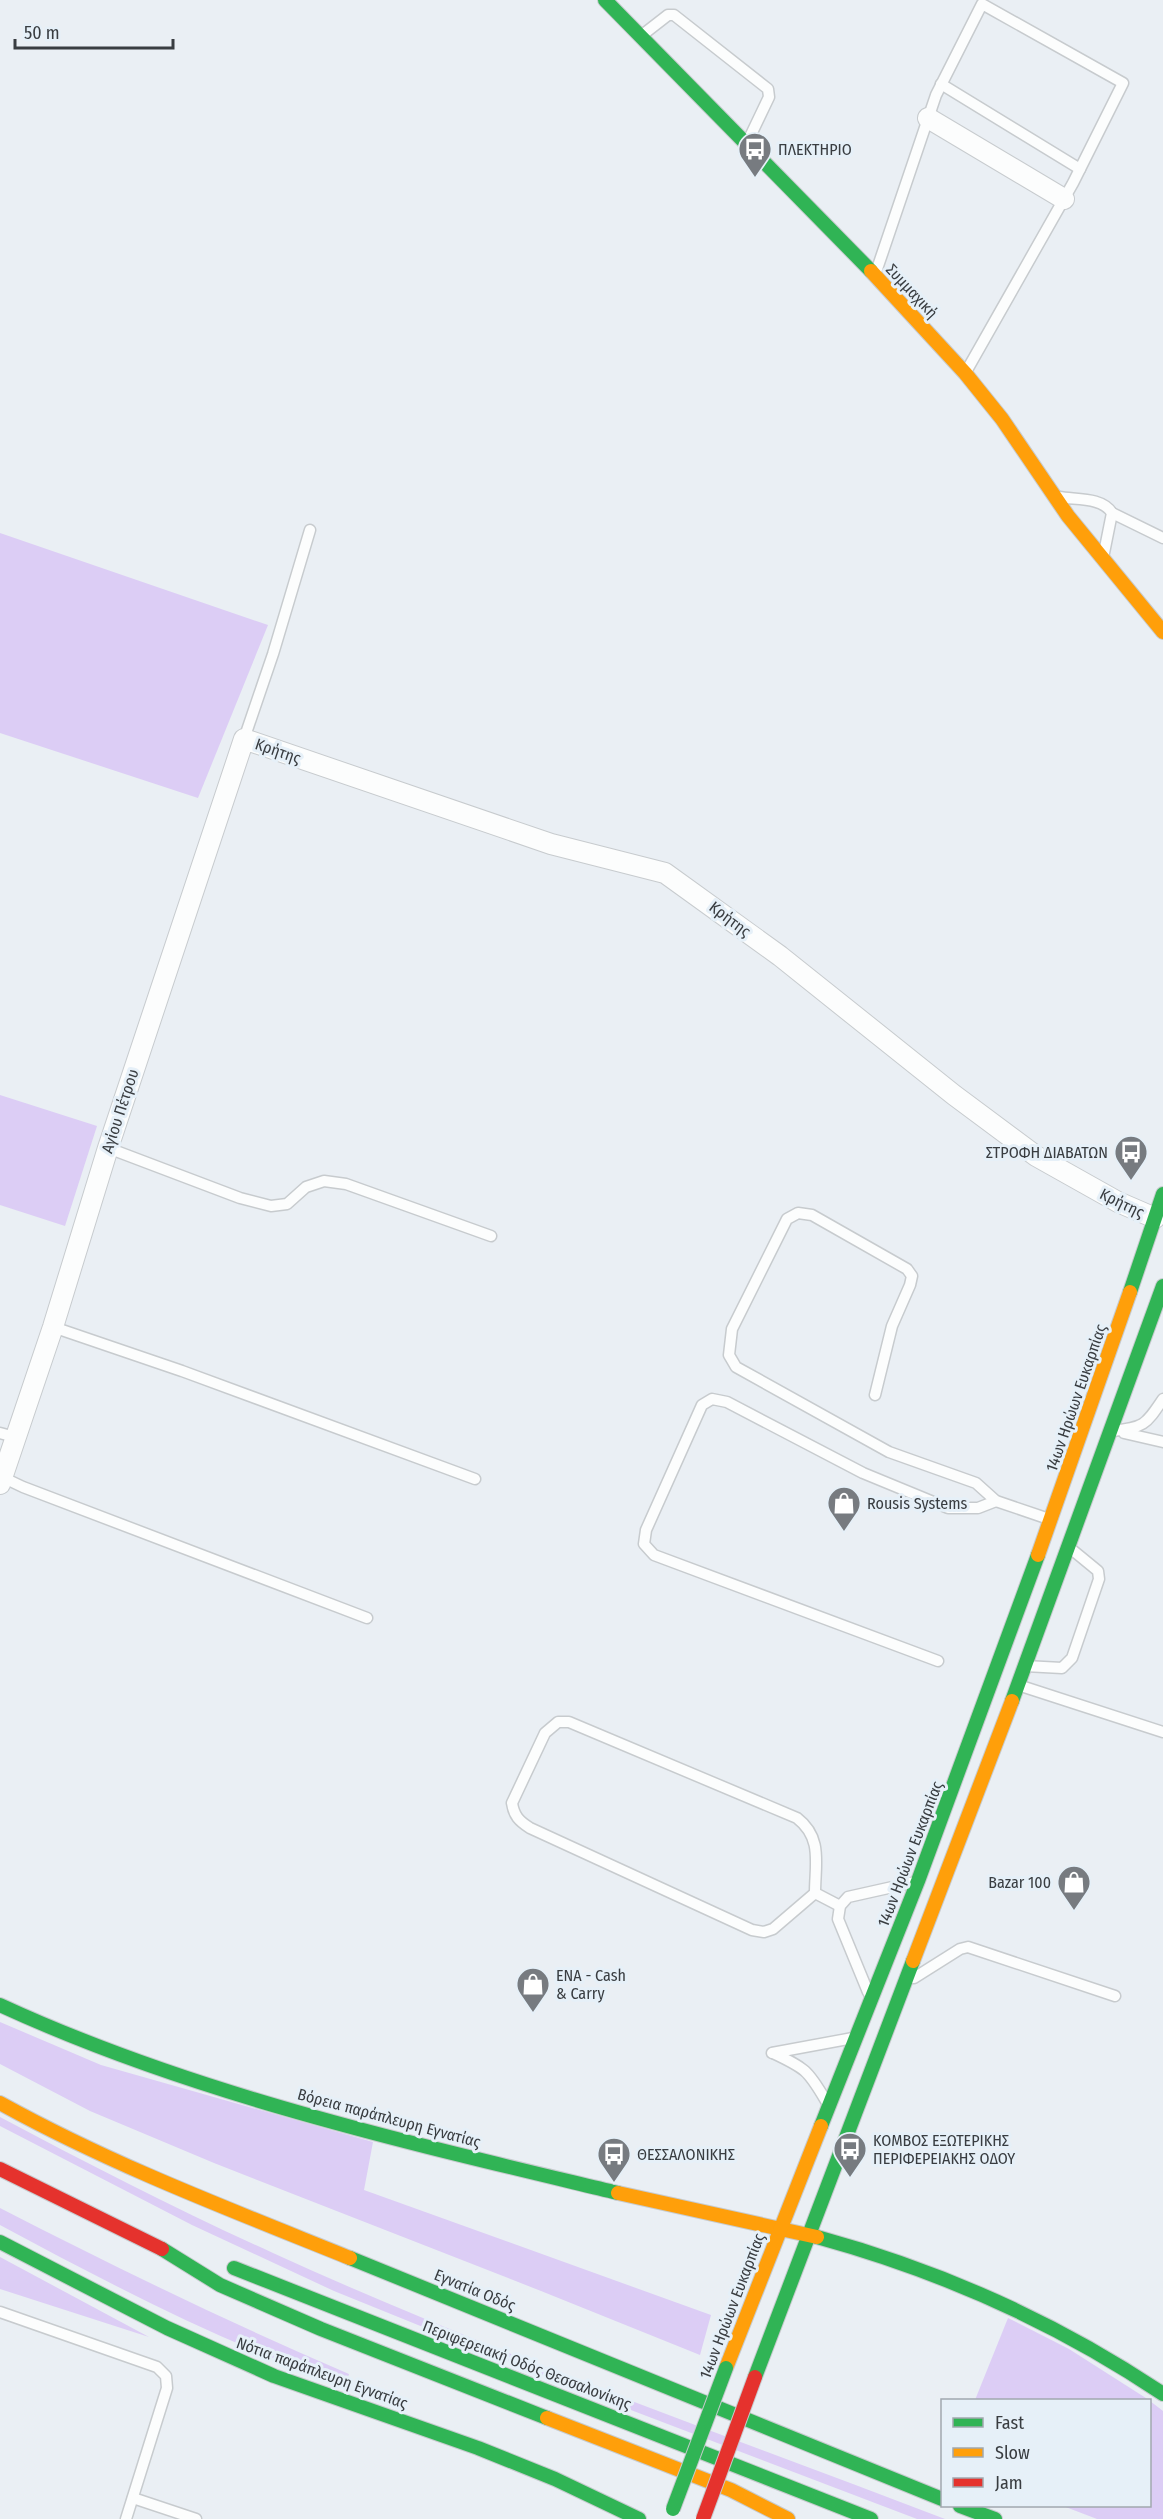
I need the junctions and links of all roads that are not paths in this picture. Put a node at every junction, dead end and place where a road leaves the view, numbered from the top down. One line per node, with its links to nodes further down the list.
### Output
1 (606, 0): 2 (main road, Συμμαχική)
2 (640, 36): 5 (main road, Συμμαχική); 5 (lane)
3 (941, 84): 4 (lane); 6 (lane); 6 (lane)
4 (928, 118): 7 (street); 8 (lane)
5 (746, 144): 8 (main road, Συμμαχική)
6 (1080, 169): 7 (lane)
7 (1064, 199): 9 (lane)
8 (875, 275): 9 (main road, Συμμαχική)
9 (965, 373): 10 (main road, Συμμαχική)
10 (1055, 497): 11 (lane); 14 (main road, Συμμαχική)
11 (1112, 513): 13 (lane); 14 (lane)
12 (310, 530): 16 (lane)
13 (1163, 538)
14 (1103, 559): 15 (main road, Συμμαχική)
15 (1163, 632)
16 (244, 739): 17 (street, Αγίου Πέτρου); 19 (street, Κρήτης)
17 (108, 1149): 20 (lane); 22 (street, Αγίου Πέτρου)
18 (1163, 1194): 19 (main road, 14ων Ηρώων Ευκαρπίας)
19 (1155, 1218): 31 (main road, 14ων Ηρώων Ευκαρπίας)
20 (491, 1236)
21 (1163, 1286): 25 (main road)
22 (53, 1327): 26 (street, Αγίου Πέτρου); 28 (lane)
23 (875, 1395): 30 (lane)
24 (1163, 1399): 25 (lane)
25 (1112, 1431): 27 (lane); 32 (main road)
26 (7, 1435): 29 (street, Αγίου Πέτρου)
27 (1163, 1442)
28 (475, 1479)
29 (1, 1480): 33 (lane)
30 (996, 1502): 31 (lane); 34 (lane)
31 (1052, 1520): 38 (main road, 14ων Ηρώων Ευκαρπίας)
32 (1068, 1547): 35 (main road); 35 (lane)
33 (367, 1618)
34 (938, 1661)
35 (1025, 1665): 36 (main road)
36 (1018, 1684): 37 (lane); 41 (main road)
37 (1163, 1732)
38 (918, 1881): 40 (lane); 43 (main road, 14ων Ηρώων Ευκαρπίας)
39 (815, 1893): 39 (lane); 40 (lane)
40 (840, 1906): 43 (lane)
41 (906, 1982): 42 (lane); 50 (main road)
42 (1115, 1996)
43 (871, 1999): 45 (main road, 14ων Ηρώων Ευκαρπίας)
44 (0, 2006): 49 (main road, Βόρεια παράπλευρη Εγνατίας)
45 (856, 2037): 47 (main road, 14ων Ηρώων Ευκαρπίας); 47 (lane)
46 (0, 2103): 58 (main road, Εγνατία Οδός)
47 (829, 2107): 49 (main road, 14ων Ηρώων Ευκαρπίας)
48 (0, 2169): 52 (main road)
49 (780, 2229): 50 (main road, Βόρεια παράπλευρη Εγνατίας); 60 (main road, 14ων Ηρώων Ευκαρπίας, bridge)
50 (808, 2235): 56 (main road, Βόρεια παράπλευρη Εγνατίας); 64 (main road, bridge)
51 (0, 2242): 63 (main road, Νότια παράπλευρη Εγνατίας)
52 (168, 2252): 53 (main road); 65 (main road)
53 (203, 2259)
54 (226, 2264): 66 (main road, Περιφερειακή Οδός Θεσσαλονίκης)
55 (0, 2312): 57 (lane)
56 (1163, 2394)
57 (133, 2498): 61 (lane); 62 (lane)
58 (941, 2499)
59 (965, 2507): 67 (main road)
60 (671, 2514)
61 (126, 2519)
62 (196, 2519)
63 (639, 2519)
64 (703, 2519)
65 (788, 2519)
66 (872, 2519)
67 (995, 2519)

